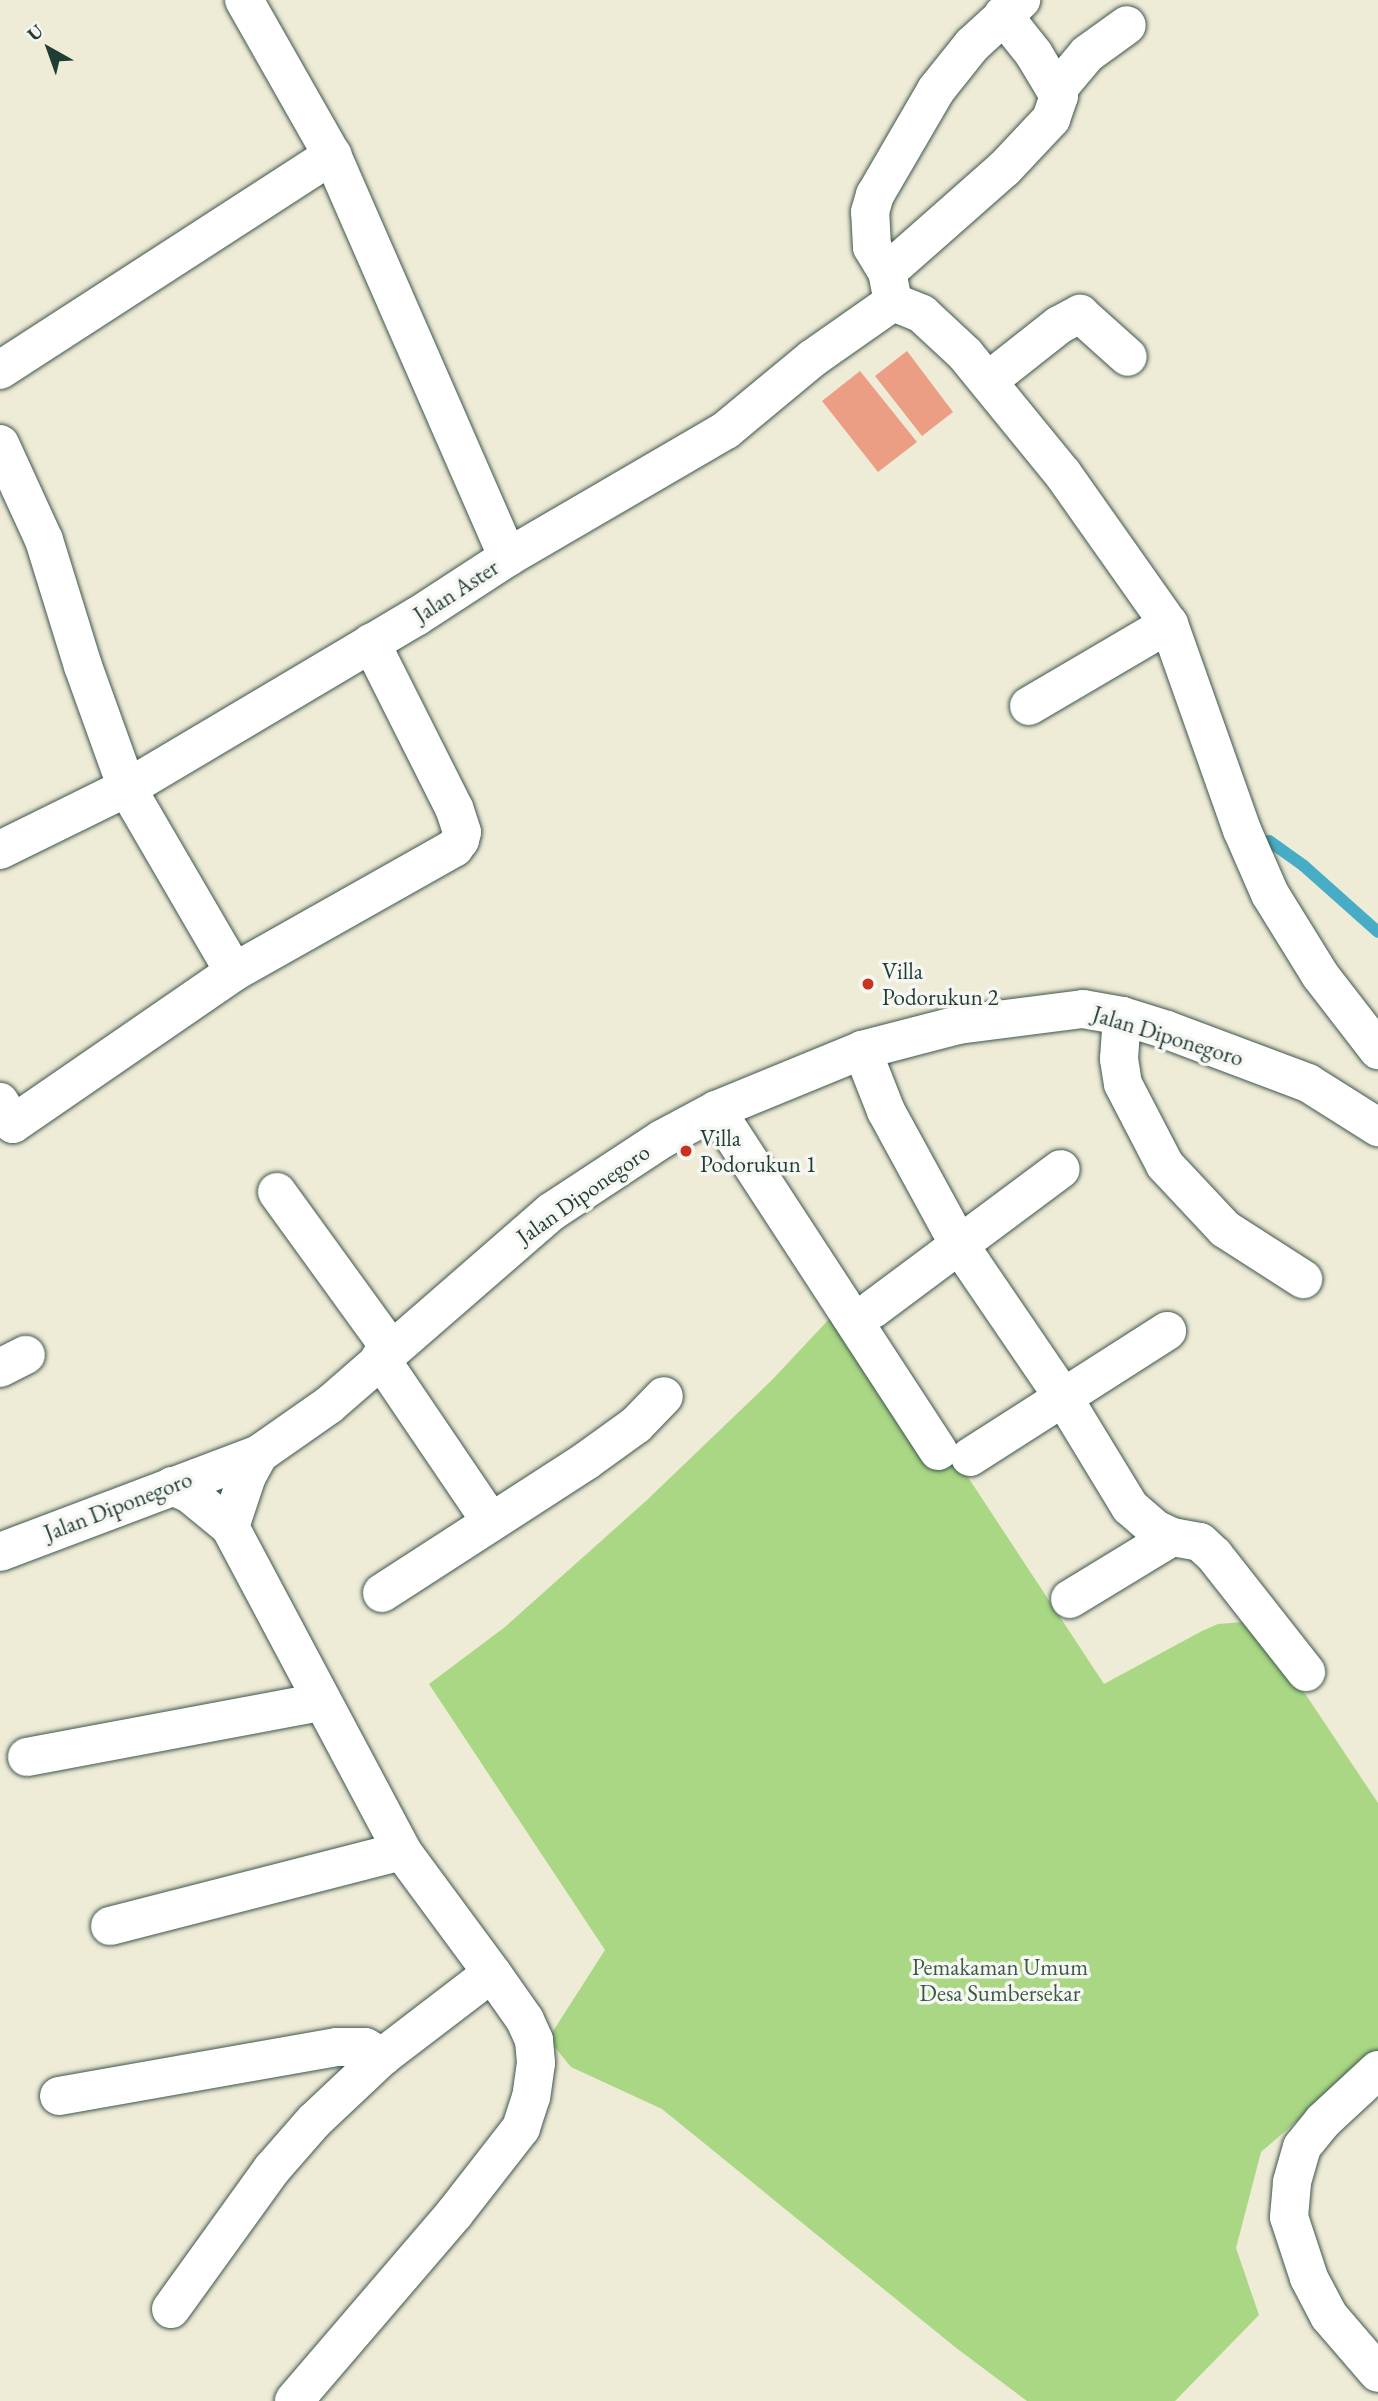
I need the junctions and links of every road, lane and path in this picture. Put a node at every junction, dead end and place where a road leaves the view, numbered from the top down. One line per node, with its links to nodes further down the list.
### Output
1 (244, 0): 5 (street)
2 (1012, 8): 4 (street); 6 (street)
3 (1127, 25): 4 (street)
4 (1056, 91): 6 (street, Jalan Aster)
5 (332, 155): 8 (street); 11 (street)
6 (890, 287): 9 (street); 11 (street, Jalan Aster)
7 (1128, 357): 9 (street)
8 (0, 370)
9 (988, 381): 12 (street)
10 (0, 444): 15 (street)
11 (508, 557): 13 (street, Jalan Aster)
12 (1169, 624): 14 (street); 20 (street)
13 (371, 643): 15 (street, Jalan Aster); 17 (street)
14 (1028, 706)
15 (127, 788): 16 (street, Jalan Aster); 17 (street)
16 (0, 850)
17 (234, 971): 22 (street)
18 (1122, 1016): 19 (street, Jalan Diponegoro); 23 (street, Jalan Diponegoro); 27 (street)
19 (862, 1050): 21 (street, Jalan Diponegoro); 26 (street)
20 (1378, 1050)
21 (716, 1110): 30 (street, Jalan Diponegoro); 32 (street)
22 (4, 1120)
23 (1378, 1127)
24 (1061, 1169): 26 (street)
25 (277, 1192): 30 (street)
26 (958, 1244): 28 (street); 32 (street)
27 (1303, 1279)
28 (873, 1309)
29 (1167, 1331): 32 (street)
30 (385, 1353): 33 (street, Jalan Diponegoro); 35 (street)
31 (664, 1396): 35 (street)
32 (1063, 1397): 37 (street)
33 (258, 1454): 34 (street, Jalan Diponegoro); 36 (street)
34 (172, 1486): 36 (street); 38 (street, Jalan Diponegoro)
35 (491, 1522): 39 (street)
36 (230, 1527): 42 (street)
37 (1172, 1537): 40 (street); 41 (street)
38 (0, 1552)
39 (382, 1593)
40 (1070, 1599)
41 (1306, 1672)
42 (320, 1702): 43 (street); 44 (street)
43 (27, 1757)
44 (402, 1851): 45 (street); 46 (street)
45 (110, 1926)
46 (492, 1973): 47 (street); 52 (street)
47 (382, 2057): 49 (street); 50 (street)
48 (1378, 2070): 51 (street)
49 (60, 2096)
50 (171, 2309)
51 (1378, 2373)
52 (294, 2401)

